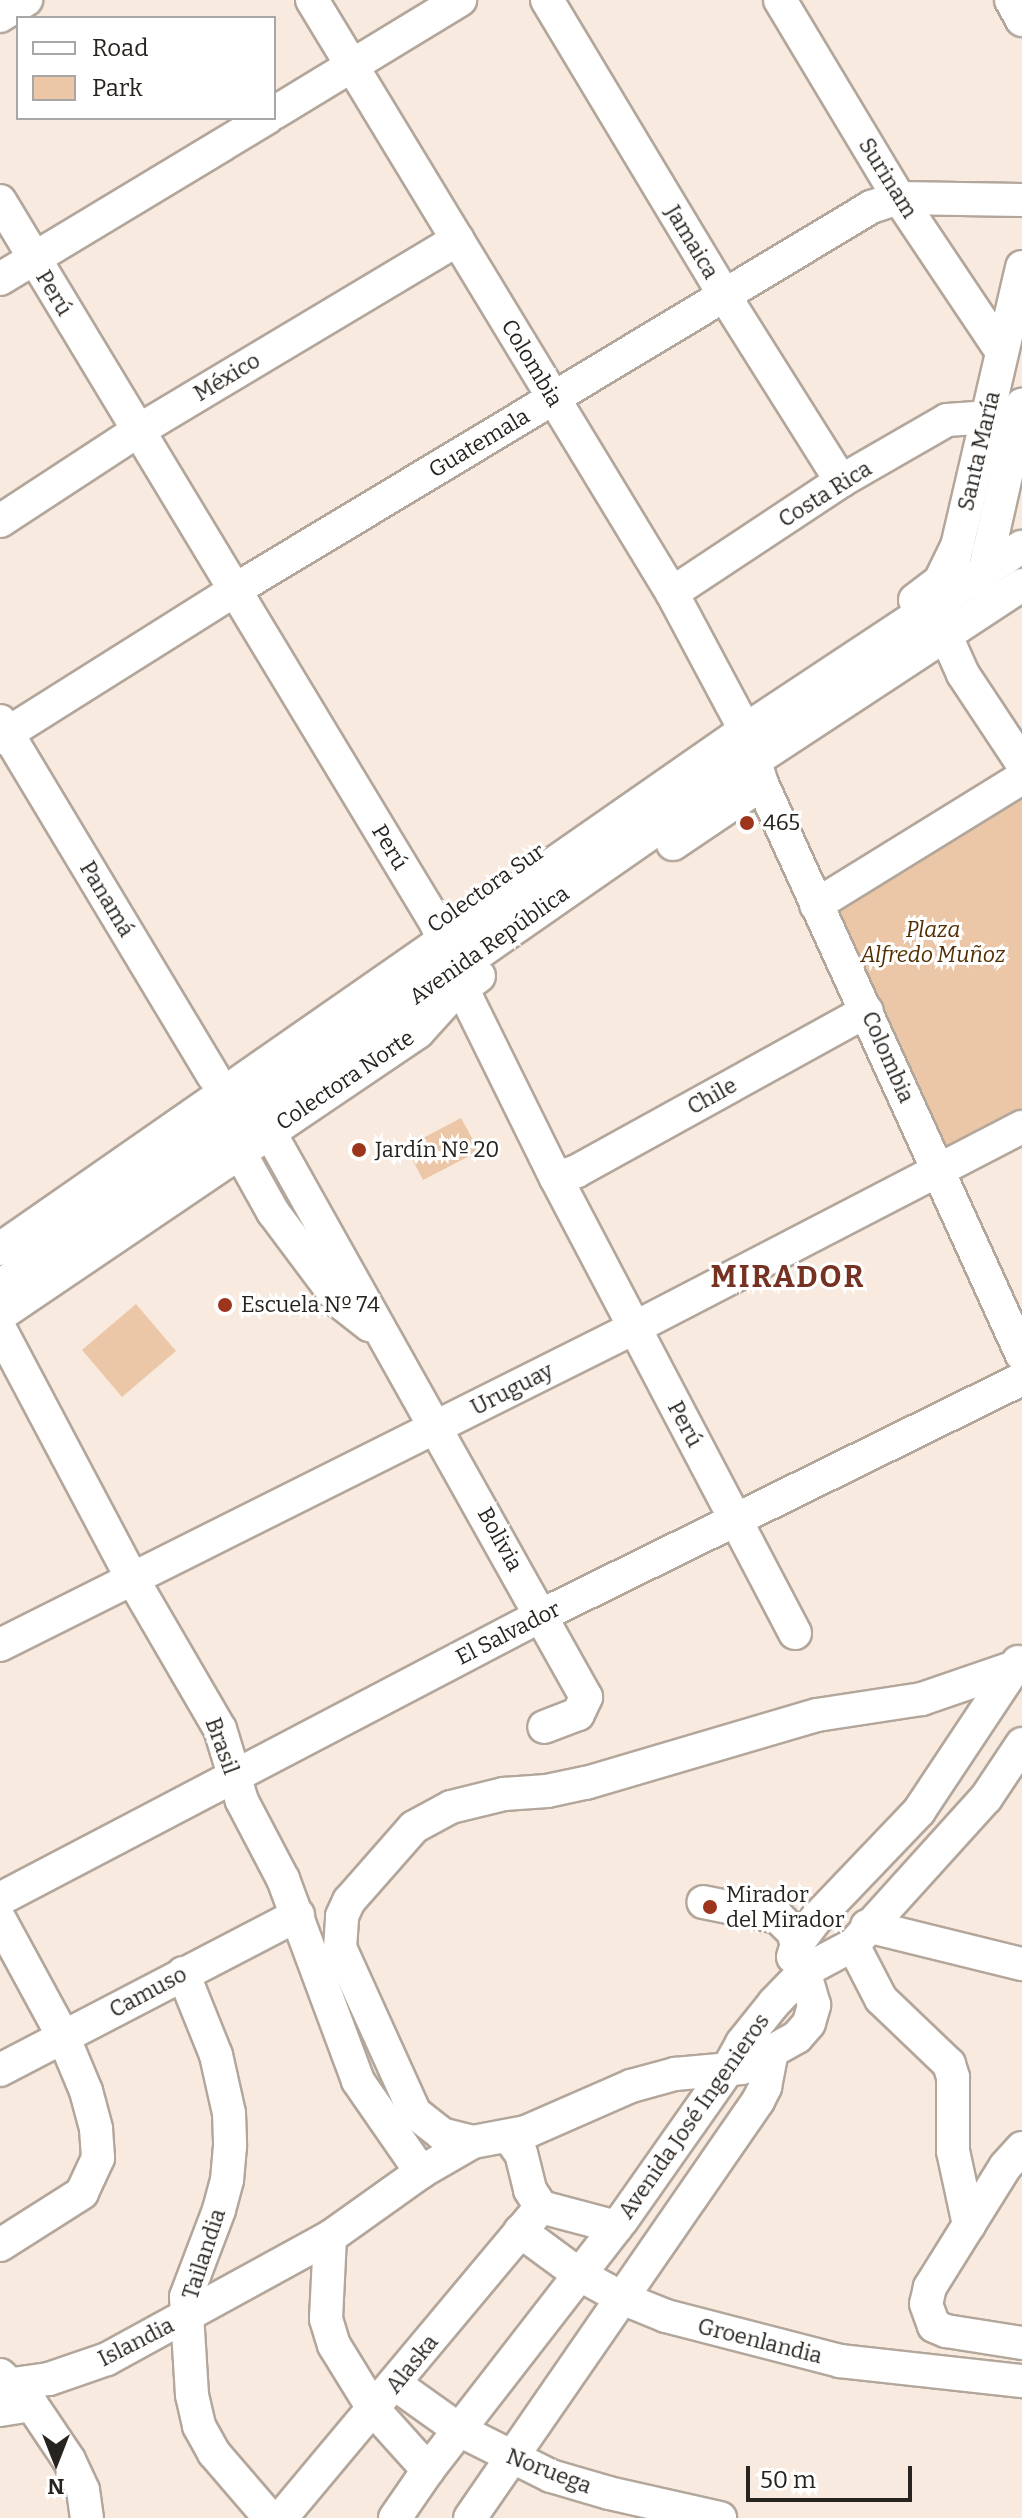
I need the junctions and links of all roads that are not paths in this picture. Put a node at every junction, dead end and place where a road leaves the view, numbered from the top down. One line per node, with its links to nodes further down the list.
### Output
1 (26, 0): 7 (street)
2 (312, 0): 9 (street, Colombia)
3 (460, 0): 9 (street)
4 (547, 0): 19 (street, Jamaica)
5 (780, 0): 12 (street, Surinam)
6 (1011, 0): 8 (street)
7 (0, 16)
8 (1022, 20)
9 (352, 66): 10 (street); 15 (street, Colombia)
10 (276, 112)
11 (264, 120): 16 (street)
12 (899, 198): 13 (street, Guatemala); 19 (street, Guatemala); 20 (street, Surinam)
13 (1022, 200)
14 (0, 201): 16 (street, Perú)
15 (458, 239): 21 (street, Colombia); 24 (street, México)
16 (34, 259): 18 (street); 24 (street, Perú)
17 (1022, 267): 20 (street, Santa María)
18 (0, 279)
19 (724, 295): 21 (street, Guatemala); 25 (street, Jamaica)
20 (1002, 352): 23 (street, Santa María)
21 (553, 399): 31 (street, Guatemala); 32 (street, Colombia)
22 (1022, 404): 29 (street, Santa María)
23 (986, 417): 25 (street, Costa Rica); 27 (street, Santa María)
24 (136, 432): 26 (street, México); 31 (street, Perú)
25 (841, 481): 32 (street, Costa Rica)
26 (0, 521)
27 (958, 544): 33 (street, Santa María); 37 (street, Colectora Sur)
28 (1022, 547): 29 (street)
29 (982, 573): 33 (street); 34 (street, Santa María)
30 (1022, 585): 34 (street)
31 (233, 591): 36 (street, Guatemala); 41 (street, Perú)
32 (672, 593): 37 (street, Colombia)
33 (944, 599): 35 (street, Santa María); 37 (street)
34 (982, 610): 35 (street)
35 (946, 636): 37 (street); 38 (street)
36 (3, 731): 43 (street, Panamá)
37 (750, 747): 40 (street, Colombia); 41 (street, Colectora Sur); 41 (street, Colectora Norte)
38 (1022, 763)
39 (1022, 778): 40 (street)
40 (816, 905): 42 (street, Colombia)
41 (449, 955): 43 (street, Colectora Sur); 45 (street, Colectora Norte); 48 (street, Perú); 50 (street, Avenida República); 51 (street, Avenida República)
42 (867, 1011): 47 (street, Colombia); 48 (street, Chile)
43 (213, 1076): 49 (street, Colectora Sur)
44 (1022, 1127): 47 (street, Uruguay)
45 (269, 1131): 46 (street, Colectora Norte); 55 (street, Bolivia)
46 (240, 1153): 52 (street, Colectora Norte); 55 (street, Bolivia)
47 (937, 1169): 53 (street, Uruguay); 56 (street, Colombia)
48 (556, 1178): 53 (street, Perú)
49 (0, 1221)
50 (0, 1249)
51 (0, 1286)
52 (0, 1315)
53 (634, 1328): 58 (street, Uruguay); 59 (street, Perú)
54 (0, 1329): 60 (street, Brasil)
55 (384, 1334): 58 (street, Bolivia)
56 (1022, 1355)
57 (1022, 1379): 59 (street, El Salvador)
58 (437, 1427): 60 (street, Uruguay); 61 (street, Bolivia)
59 (734, 1518): 61 (street, El Salvador); 62 (street, Perú)
60 (132, 1578): 63 (street, Uruguay); 67 (street, Brasil)
61 (542, 1615): 65 (street, Bolivia); 67 (street, El Salvador)
62 (795, 1633)
63 (0, 1645)
64 (1018, 1661): 73 (street); 81 (street)
65 (544, 1727)
66 (1022, 1744): 72 (street, Avenida José Ingenieros)
67 (232, 1775): 68 (street, El Salvador); 70 (street, Brasil)
68 (0, 1899)
69 (703, 1902): 73 (street)
70 (298, 1915): 75 (street, Camuso); 83 (street, Brasil)
71 (0, 1920): 76 (street)
72 (860, 1936): 73 (street, Avenida José Ingenieros); 74 (street); 85 (street)
73 (802, 1957): 77 (street); 79 (street, Avenida José Ingenieros)
74 (1022, 1964)
75 (183, 1973): 76 (street, Camuso); 91 (street, Tailandia)
76 (63, 2036): 78 (street, Camuso); 88 (street)
77 (772, 2052): 79 (street); 90 (street)
78 (0, 2070)
79 (726, 2072): 80 (street); 86 (street, Avenida José Ingenieros)
80 (508, 2136): 81 (street); 84 (street)
81 (473, 2142): 83 (street, Islandia)
82 (1022, 2148): 85 (street)
83 (421, 2172): 87 (street, Islandia)
84 (530, 2219): 86 (street); 89 (street, Groenlandia); 94 (street, Alaska)
85 (969, 2225): 92 (street)
86 (616, 2227): 89 (street, Avenida José Ingenieros)
87 (330, 2237): 91 (street, Islandia); 96 (street)
88 (0, 2245)
89 (580, 2275): 90 (street, Groenlandia); 97 (street, Avenida José Ingenieros)
90 (620, 2297): 93 (street, Groenlandia); 98 (street)
91 (186, 2316): 95 (street, Islandia); 100 (street, Tailandia)
92 (1022, 2343)
93 (1022, 2381)
94 (395, 2384): 96 (street, Alaska); 97 (street, Noruega)
95 (11, 2394): 101 (street)
96 (374, 2410): 99 (street); 100 (street, Alaska)
97 (461, 2431): 98 (street, Noruega); 99 (street, Avenida José Ingenieros)
98 (511, 2458): 103 (street); 104 (street, Noruega)
99 (428, 2470): 102 (street, Avenida José Ingenieros)
100 (286, 2515)
101 (87, 2518)
102 (395, 2518)
103 (470, 2518)
104 (720, 2518)

